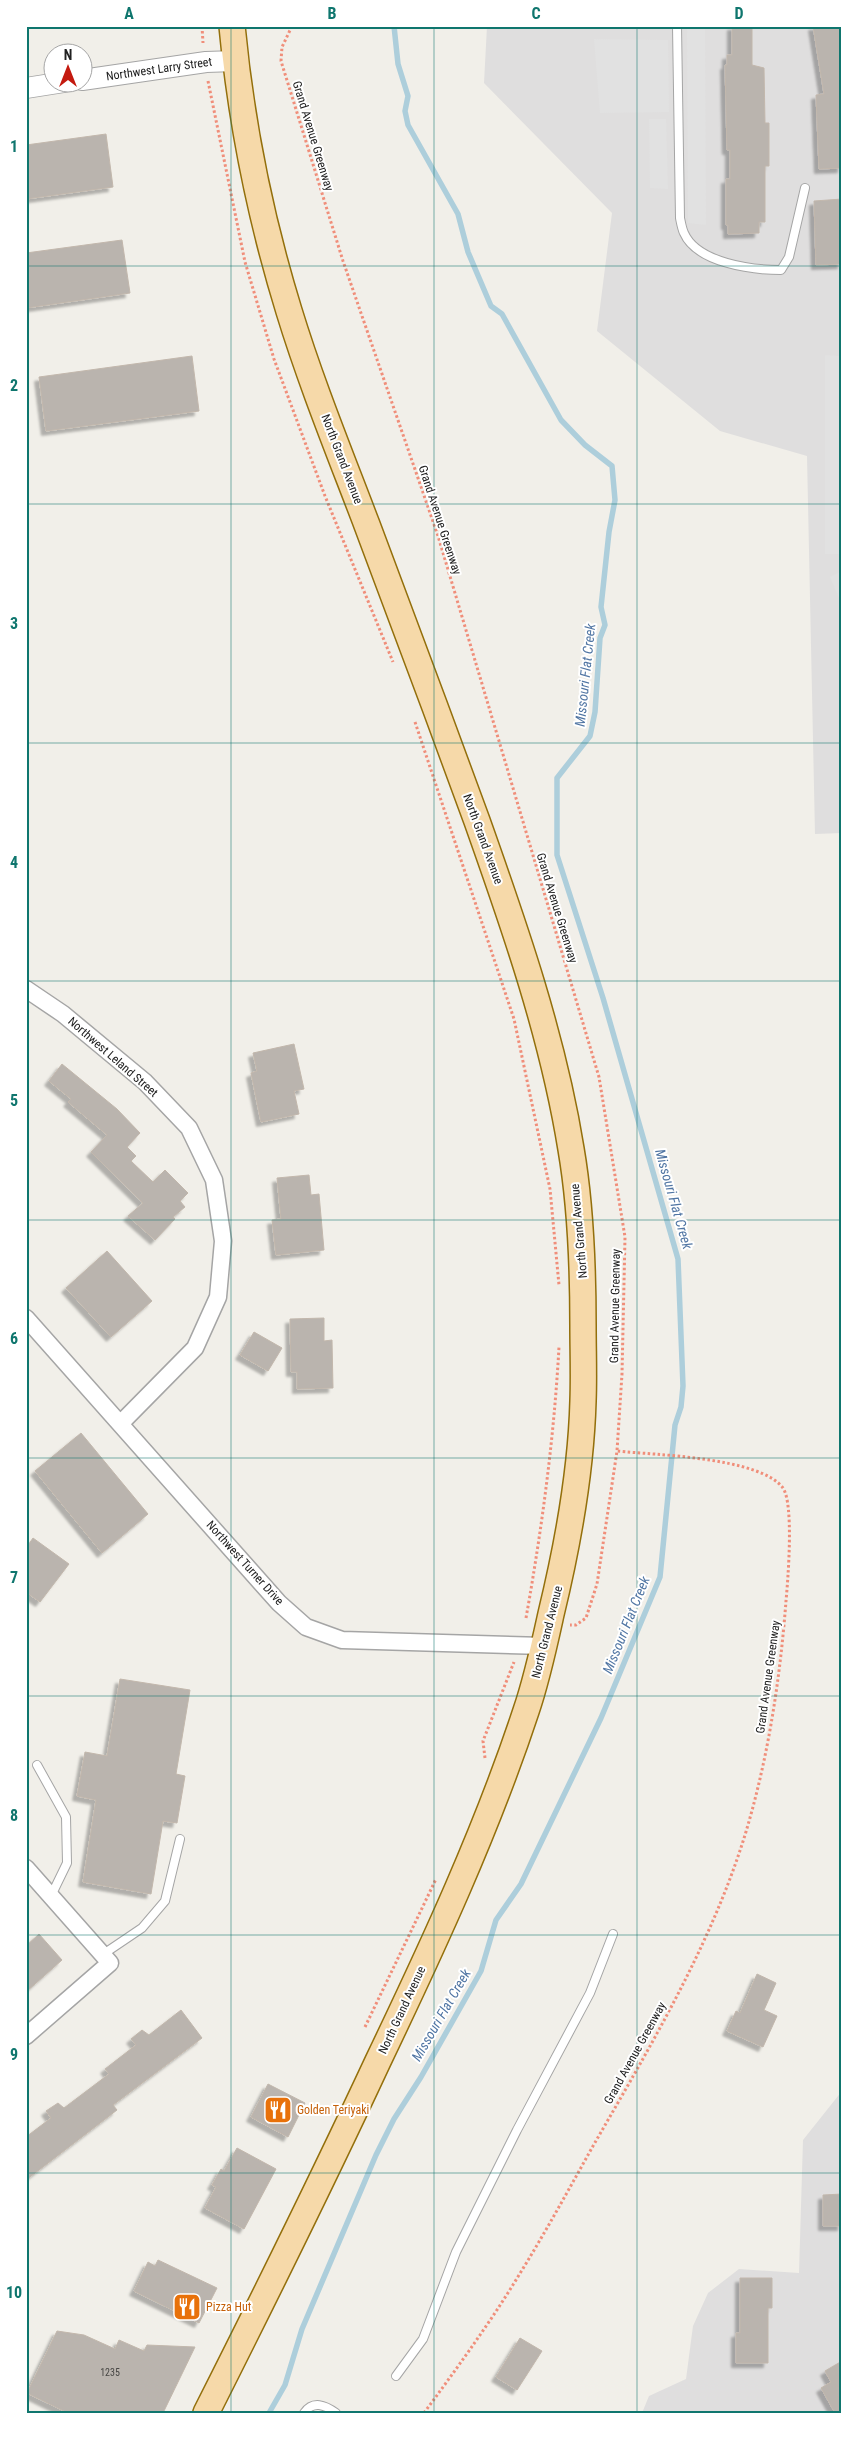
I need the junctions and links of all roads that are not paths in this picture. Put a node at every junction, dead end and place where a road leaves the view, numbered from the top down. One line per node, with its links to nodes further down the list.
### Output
1 (232, 26): 3 (main road, North Grand Avenue)
2 (677, 26): 7 (lane)
3 (235, 61): 4 (street, Northwest Larry Street); 11 (main road, North Grand Avenue)
4 (92, 79)
5 (42, 85): 6 (street)
6 (26, 88)
7 (805, 188)
8 (26, 989): 10 (street, Northwest Leland Street)
9 (26, 1318): 10 (street, Northwest Turner Drive)
10 (121, 1423): 11 (street, Northwest Turner Drive)
11 (538, 1639): 20 (main road, North Grand Avenue)
12 (37, 1765): 15 (lane)
13 (180, 1839): 17 (lane)
14 (26, 1868): 15 (street)
15 (52, 1896): 17 (street)
16 (613, 1934): 19 (lane)
17 (106, 1959): 18 (street)
18 (26, 2036)
19 (396, 2376)
20 (206, 2413)
21 (304, 2413): 22 (lane)
22 (336, 2413)

